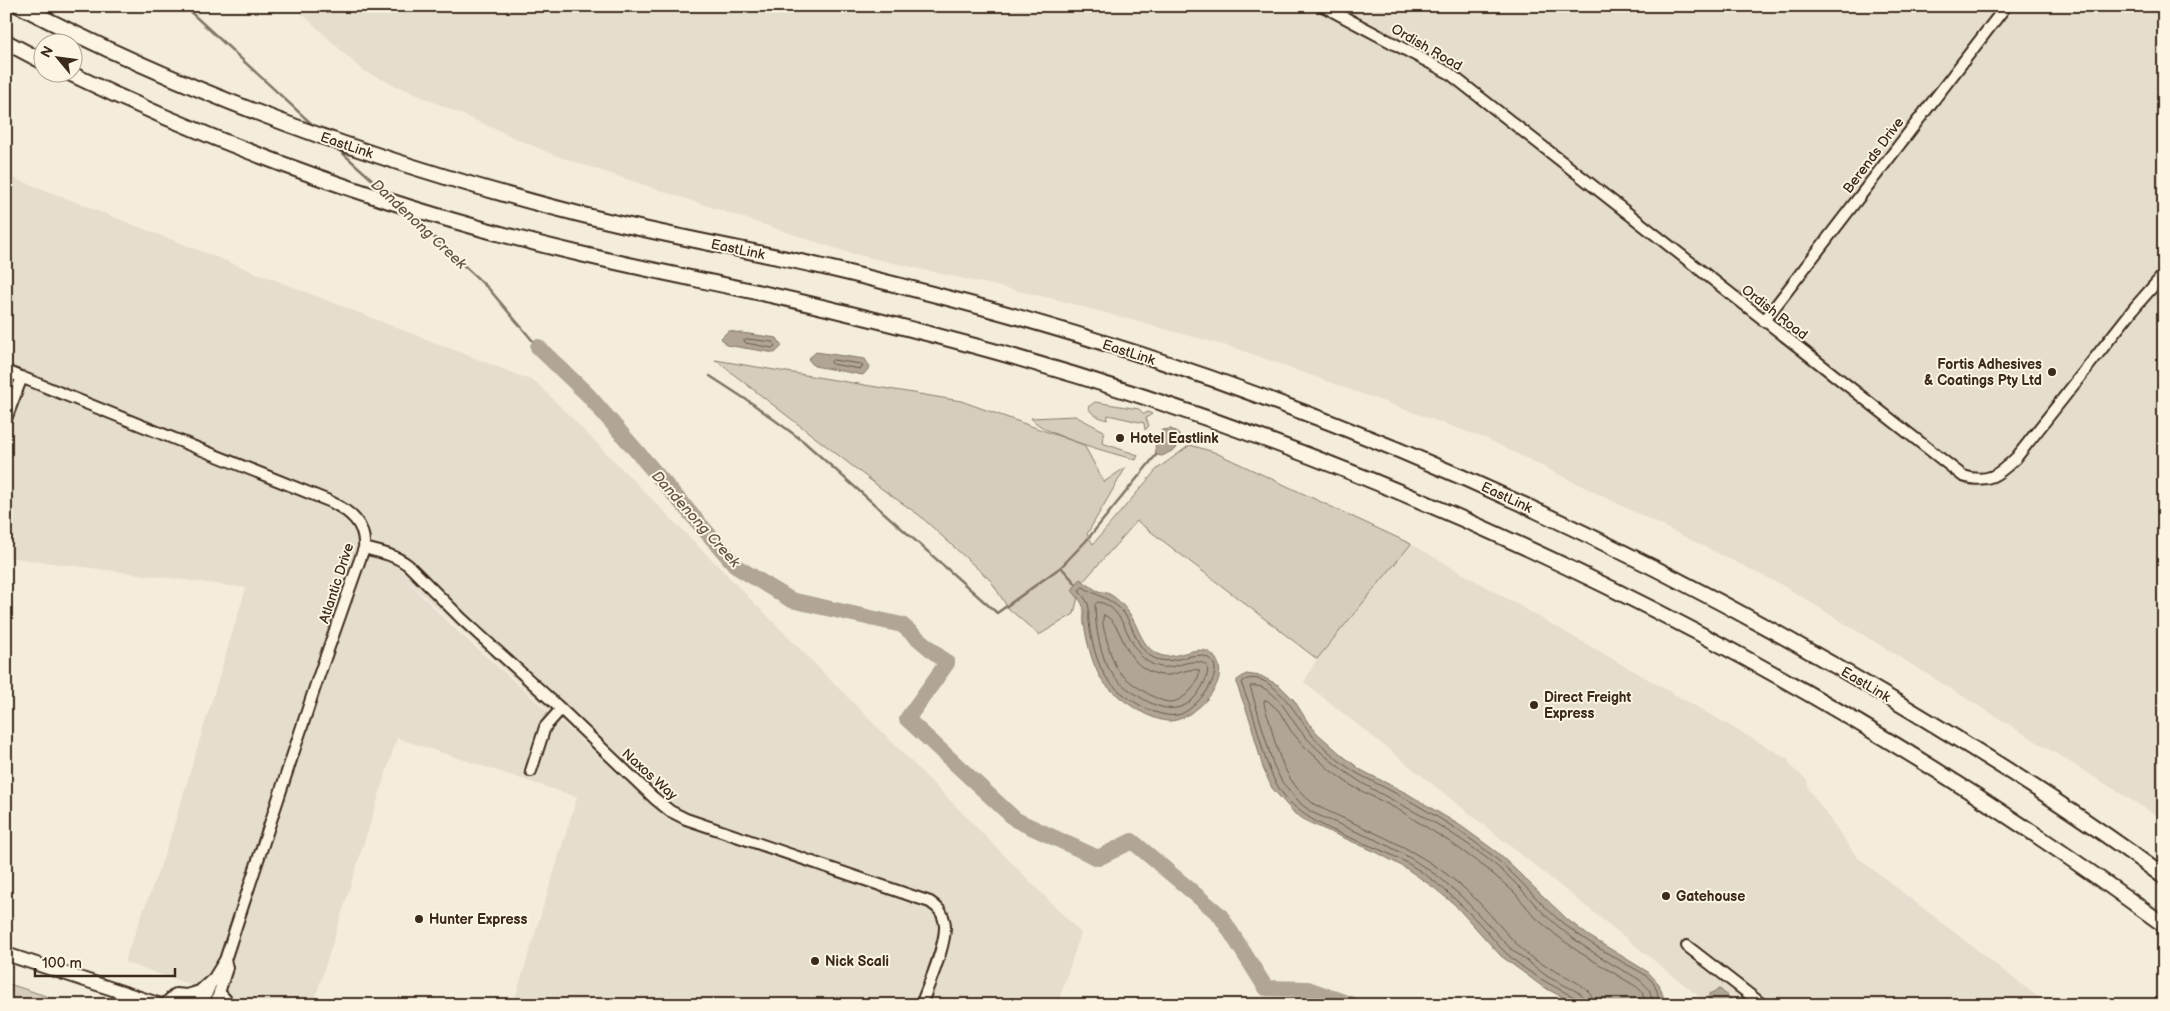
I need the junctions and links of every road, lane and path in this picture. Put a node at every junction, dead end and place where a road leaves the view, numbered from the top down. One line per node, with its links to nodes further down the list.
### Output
1 (20, 6): 15 (highway, EastLink)
2 (1323, 6): 8 (street, Ordish Road)
3 (2006, 6): 8 (street, Berends Drive)
4 (6, 42): 5 (highway)
5 (32, 55)
6 (82, 80): 16 (highway)
7 (2164, 274): 8 (street, Ordish Road)
8 (1764, 321)
9 (6, 371): 10 (street, Atlantic Drive)
10 (22, 378): 11 (street); 12 (street, Atlantic Drive)
11 (6, 419)
12 (364, 548): 13 (street, Naxos Way); 19 (street, Atlantic Drive)
13 (561, 709): 14 (street); 26 (street, Naxos Way)
14 (531, 771)
15 (2164, 877)
16 (2164, 925)
17 (1687, 946): 27 (street)
18 (6, 954): 22 (main road)
19 (225, 960): 20 (street, Atlantic Drive); 21 (street, Atlantic Drive)
20 (212, 980): 22 (main road); 23 (street, Atlantic Drive)
21 (220, 992): 24 (street, Atlantic Drive); 25 (street)
22 (163, 1005)
23 (202, 1005)
24 (215, 1005)
25 (227, 1005)
26 (921, 1005)
27 (1763, 1005)

